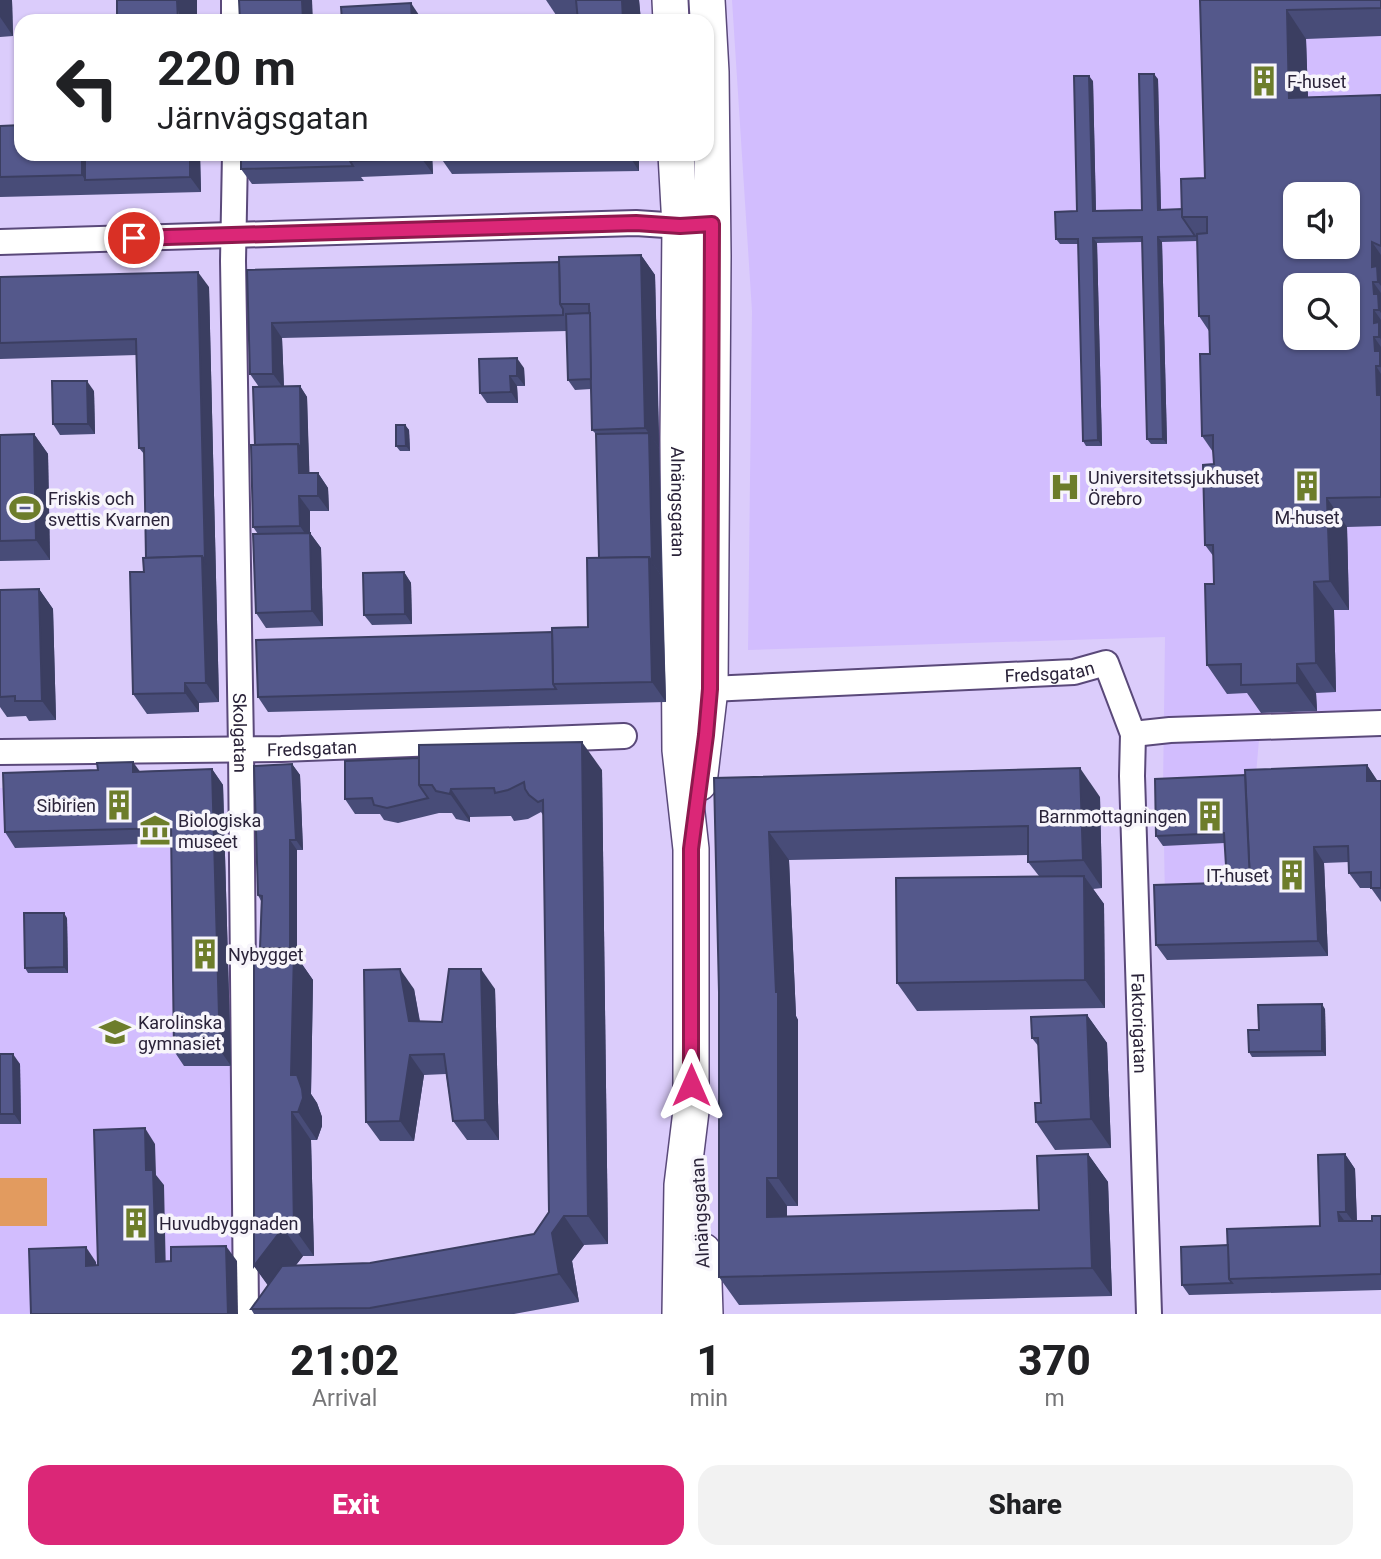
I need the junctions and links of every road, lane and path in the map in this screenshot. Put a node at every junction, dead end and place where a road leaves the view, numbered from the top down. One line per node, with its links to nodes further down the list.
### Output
1 (235, 161): 5 (street, Skolgatan)
2 (678, 161): 4 (main road, Alnängsgatan)
3 (702, 161): 4 (main road, Alnängsgatan)
4 (696, 225): 5 (street); 7 (main road, Alnängsgatan)
5 (235, 235): 6 (street); 11 (street, Skolgatan)
6 (0, 242)
7 (696, 689): 9 (street, Fredsgatan); 13 (main road, Alnängsgatan)
8 (1381, 723): 9 (street)
9 (1133, 734): 17 (street, Faktorigatan)
10 (624, 736): 11 (street, Fredsgatan)
11 (241, 748): 12 (street, Fredsgatan); 14 (street, Skolgatan)
12 (0, 752)
13 (691, 1111): 15 (main road, Alnängsgatan); 16 (main road, Alnängsgatan)
14 (246, 1314)
15 (680, 1314)
16 (705, 1314)
17 (1149, 1314)

